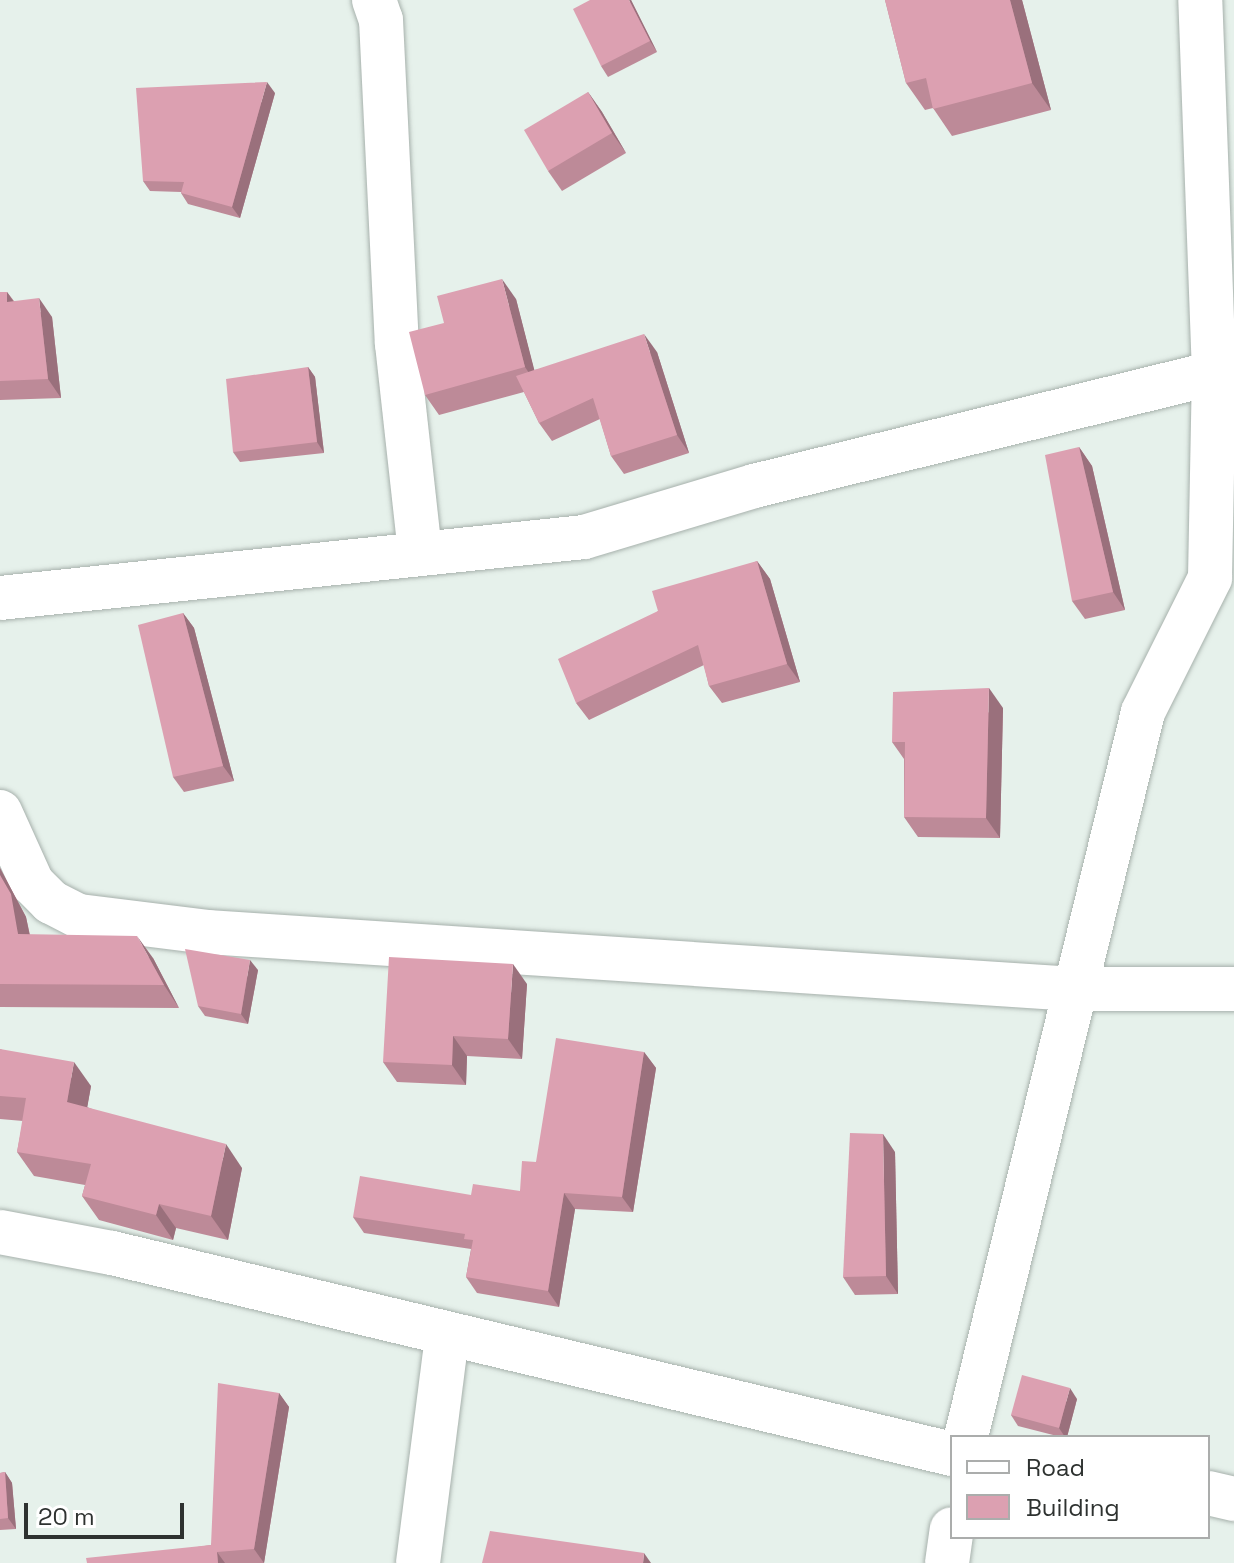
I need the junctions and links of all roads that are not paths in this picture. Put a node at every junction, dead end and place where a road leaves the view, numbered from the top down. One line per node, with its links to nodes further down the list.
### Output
1 (374, 0): 4 (street)
2 (1200, 0): 3 (street)
3 (1224, 371): 4 (street); 7 (street)
4 (420, 552): 5 (street)
5 (0, 598)
6 (0, 812): 7 (street)
7 (1074, 989): 8 (street); 11 (street)
8 (1234, 989)
9 (0, 1232): 10 (street)
10 (447, 1337): 12 (street); 16 (street)
11 (966, 1435)
12 (950, 1454)
13 (1210, 1493): 14 (street)
14 (1234, 1499)
15 (951, 1539): 17 (street)
16 (418, 1563)
17 (947, 1563)

